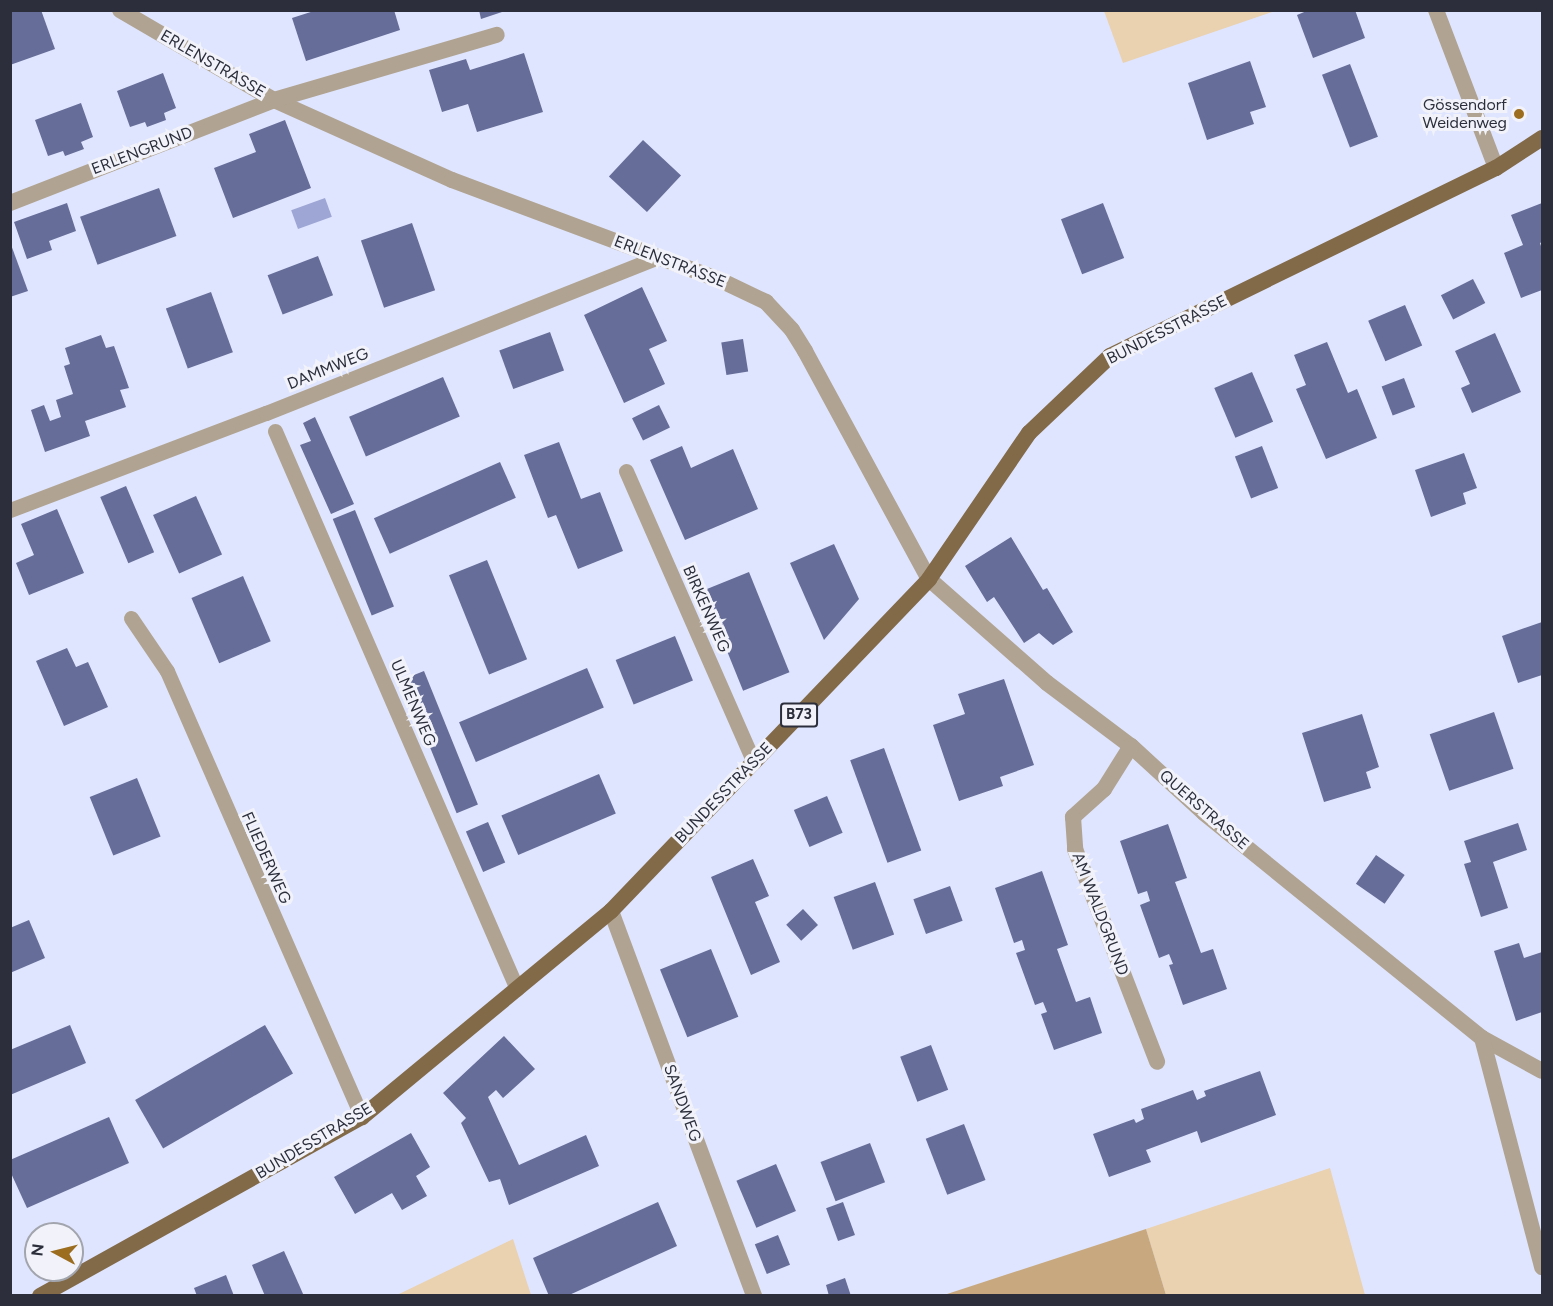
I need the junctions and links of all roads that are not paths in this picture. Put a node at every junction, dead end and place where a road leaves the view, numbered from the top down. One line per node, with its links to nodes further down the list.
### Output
1 (120, 10): 4 (street, ERLENSTRASSE)
2 (1436, 10): 6 (street)
3 (497, 34): 4 (street, ERLENSTRASSE)
4 (274, 100): 7 (street, ERLENGRUND); 8 (street, ERLENSTRASSE)
5 (1542, 138): 6 (main road, BUNDESSTRASSE / B73)
6 (1496, 168): 12 (main road, BUNDESSTRASSE / B73)
7 (10, 203)
8 (657, 257): 11 (lane, DAMMWEG); 12 (street, ERLENSTRASSE)
9 (275, 431): 17 (lane, ULMENWEG)
10 (626, 471): 15 (lane, BIRKENWEG)
11 (10, 510)
12 (929, 579): 14 (street, QUERSTRASSE); 15 (main road, BUNDESSTRASSE / B73)
13 (131, 618): 21 (lane, FLIEDERWEG)
14 (1131, 746): 18 (street, QUERSTRASSE); 19 (street, AM WALDGRUND)
15 (754, 762): 16 (main road, BUNDESSTRASSE / B73)
16 (611, 911): 17 (main road, BUNDESSTRASSE / B73); 24 (street, SANDWEG)
17 (517, 989): 21 (main road, BUNDESSTRASSE / B73)
18 (1482, 1038): 20 (street, QUERSTRASSE); 22 (street)
19 (1157, 1062)
20 (1542, 1069)
21 (362, 1117): 23 (main road, BUNDESSTRASSE / B73)
22 (1542, 1267)
23 (40, 1296)
24 (754, 1296)

